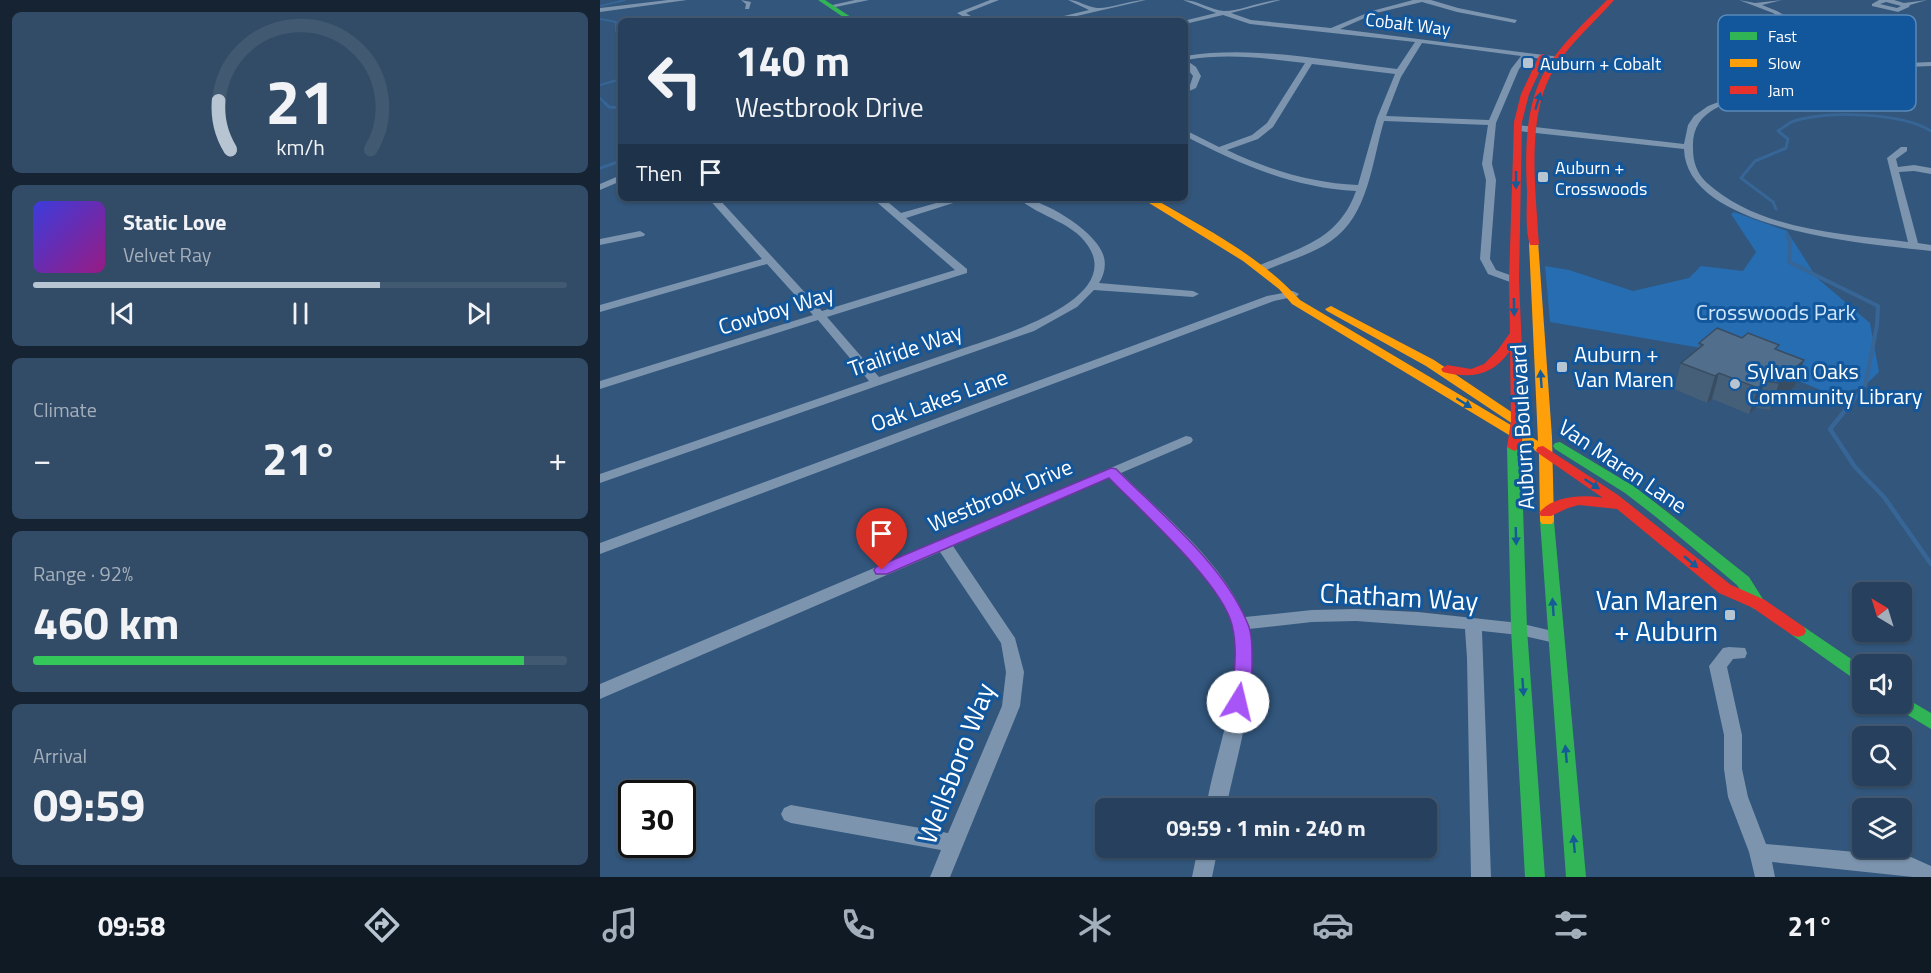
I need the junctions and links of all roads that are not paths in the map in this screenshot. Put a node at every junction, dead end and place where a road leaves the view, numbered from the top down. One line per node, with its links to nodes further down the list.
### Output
1 (684, 0): 20 (street)
2 (744, 0): 19 (street)
3 (866, 0): 16 (street)
4 (996, 0): 25 (street)
5 (1071, 0): 21 (street)
6 (1143, 0): 21 (street)
7 (1186, 0): 22 (street, Cobalt Way)
8 (1278, 0): 22 (street)
9 (1423, 0): 28 (street); 29 (street)
10 (1597, 0): 32 (main road, Auburn Boulevard)
11 (1611, 0): 33 (main road, Auburn Boulevard)
12 (1742, 0): 17 (street)
13 (1779, 0): 17 (street)
14 (1885, 0): 18 (street); 18 (street)
15 (1924, 0): 18 (street)
16 (826, 3): 24 (main road)
17 (1756, 4): 23 (street)
18 (1906, 4)
19 (747, 8)
20 (600, 10)
21 (1096, 10): 26 (street)
22 (1222, 13): 27 (street); 29 (street, Cobalt Way)
23 (1779, 15)
24 (849, 18)
25 (970, 18)
26 (1060, 18)
27 (1188, 21)
28 (1515, 21)
29 (1332, 30): 30 (street, Cobalt Way)
30 (1420, 40): 31 (street, Cobalt Way); 39 (street)
31 (1526, 55): 32 (street, Cobalt Way); 43 (street)
32 (1542, 57): 33 (street, Cobalt Way); 44 (main road, Auburn Boulevard)
33 (1557, 59): 45 (main road, Auburn Boulevard, one-way to 33)
34 (1188, 60): 35 (street)
35 (1311, 61): 39 (street); 49 (street)
36 (1188, 63): 40 (street)
37 (1916, 64): 38 (street)
38 (1931, 64)
39 (1399, 72): 42 (street)
40 (1188, 89)
41 (1718, 106): 47 (street)
42 (1381, 118): 43 (street); 54 (street)
43 (1492, 123): 67 (street)
44 (1518, 125): 45 (street); 67 (main road, Auburn Boulevard, one-way to 67)
45 (1534, 126): 47 (street); 82 (main road, Auburn Boulevard, one-way to 45)
46 (1188, 135): 49 (street)
47 (1688, 144): 63 (street)
48 (1904, 149): 50 (street)
49 (1218, 150): 54 (street)
50 (1894, 170): 51 (street); 63 (street)
51 (1931, 171)
52 (618, 179): 53 (street)
53 (600, 187)
54 (1361, 188): 66 (street)
55 (716, 201): 65 (street)
56 (880, 201): 60 (street)
57 (954, 201): 60 (street)
58 (1028, 201): 68 (street)
59 (1151, 201): 66 (main road, Van Maren Lane)
60 (899, 217): 72 (street, Cowboy Way)
61 (640, 234): 62 (street)
62 (600, 242)
63 (1914, 246): 64 (street)
64 (1931, 248)
65 (769, 260): 71 (street); 72 (street)
66 (1260, 269): 70 (main road, Van Maren Lane)
67 (1514, 280): 74 (main road, Auburn Boulevard, one-way to 74)
68 (1092, 286): 69 (street); 77 (street, Trailride Way)
69 (1193, 294)
70 (1293, 294): 73 (main road, Van Maren Lane); 75 (main road, Van Maren Lane); 88 (street, Oak Lakes Lane)
71 (600, 309)
72 (821, 317): 77 (street); 78 (street, Cowboy Way)
73 (1342, 329): 75 (main road); 80 (main road, Van Maren Lane, one-way to 80)
74 (1515, 334): 76 (main road); 79 (main road, Auburn Boulevard)
75 (1402, 347): 76 (main road, Van Maren Lane)
76 (1430, 363): 79 (main road, Van Maren Lane)
77 (876, 382): 84 (street, Trailride Way)
78 (600, 385)
79 (1518, 421): 80 (main road, Auburn Boulevard); 82 (main road, Van Maren Lane)
80 (1516, 435): 82 (main road, Van Maren Lane); 92 (main road, Auburn Boulevard, one-way to 92)
81 (1186, 440): 83 (street, Westbrook Drive)
82 (1544, 444): 85 (main road, Van Maren Lane, one-way to 85); 86 (main road, Auburn Boulevard); 89 (main road, Van Maren Lane)
83 (1111, 472): 87 (street, Westbrook Drive); 90 (street)
84 (600, 479)
85 (1628, 509): 86 (main road); 89 (main road, Van Maren Lane, one-way to 89)
86 (1546, 513): 93 (main road, Auburn Boulevard, one-way to 86)
87 (943, 544): 96 (street, Westbrook Drive); 101 (street, Wellsboro Way)
88 (600, 549)
89 (1759, 604): 95 (main road, Van Maren Lane)
90 (1240, 624): 91 (street, Chatham Way); 99 (street)
91 (1473, 625): 92 (street, Chatham Way); 107 (street)
92 (1519, 629): 93 (street, Chatham Way); 108 (main road, Auburn Boulevard, one-way to 108)
93 (1555, 637): 109 (main road, Auburn Boulevard, one-way to 93)
94 (1739, 653): 102 (street)
95 (1852, 668)
96 (600, 692)
97 (1912, 710): 98 (main road)
98 (1931, 722)
99 (1218, 798)
100 (791, 814): 101 (street)
101 (954, 843): 105 (street, Wellsboro Way)
102 (1759, 852): 104 (street); 110 (street)
103 (1206, 858): 106 (street)
104 (1931, 876)
105 (940, 877)
106 (1202, 877)
107 (1481, 877)
108 (1534, 877)
109 (1576, 877)
110 (1765, 877)

